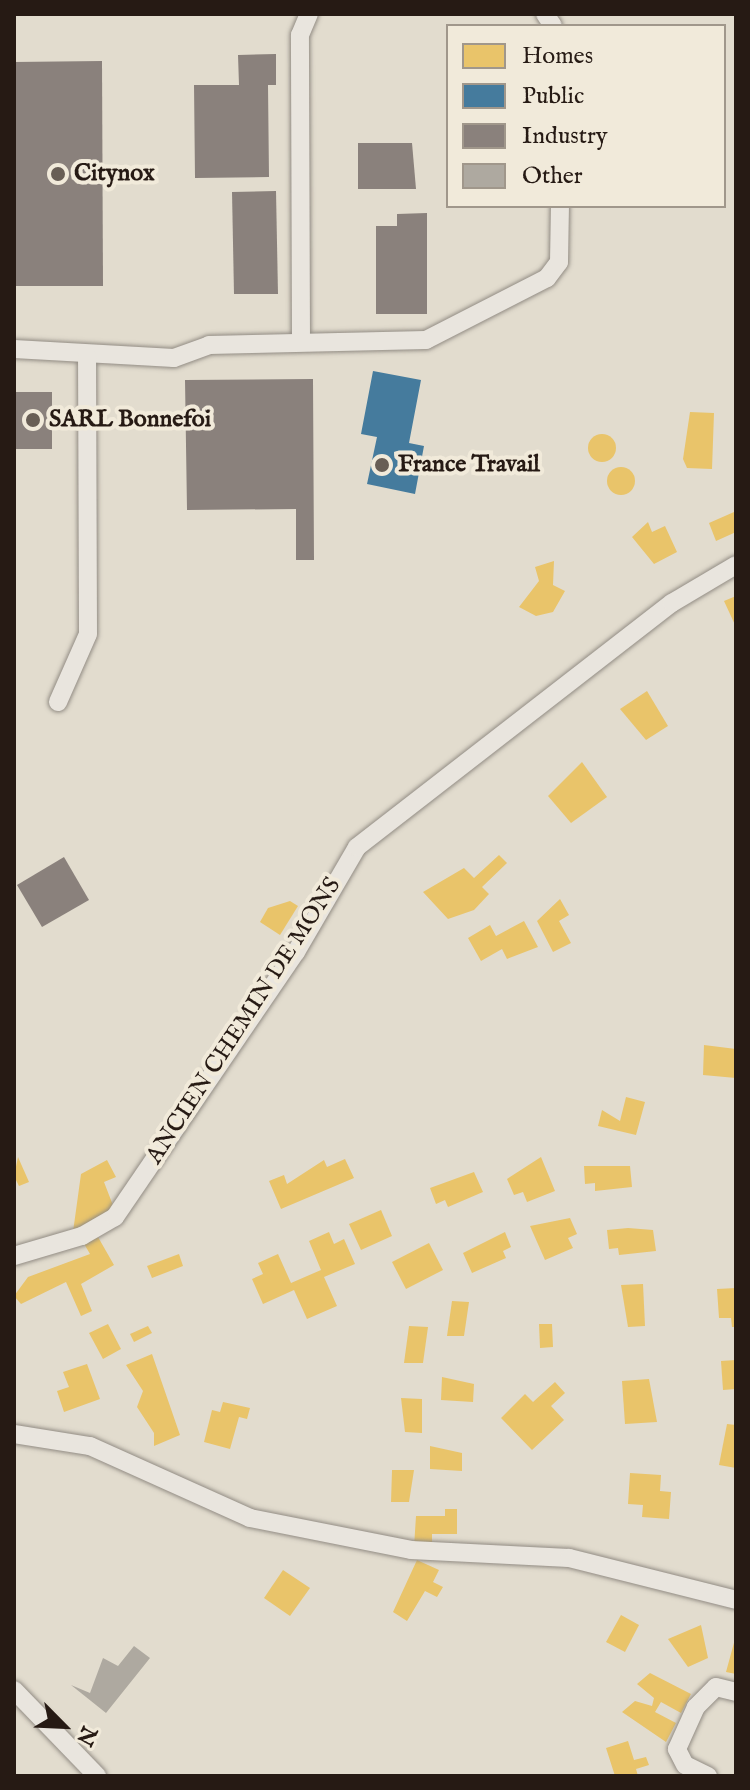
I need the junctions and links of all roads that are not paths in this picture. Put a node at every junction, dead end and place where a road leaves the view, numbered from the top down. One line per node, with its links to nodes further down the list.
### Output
1 (309, 14): 3 (street)
2 (560, 208): 3 (street)
3 (301, 341): 5 (street)
4 (14, 349): 5 (street)
5 (87, 356): 7 (street)
6 (736, 565): 8 (street, ANCIEN CHEMIN DE MONS)
7 (58, 702)
8 (14, 1256)
9 (14, 1434): 10 (street)
10 (736, 1600)
11 (14, 1690): 13 (street)
12 (736, 1692): 14 (street)
13 (97, 1776)
14 (708, 1776)

